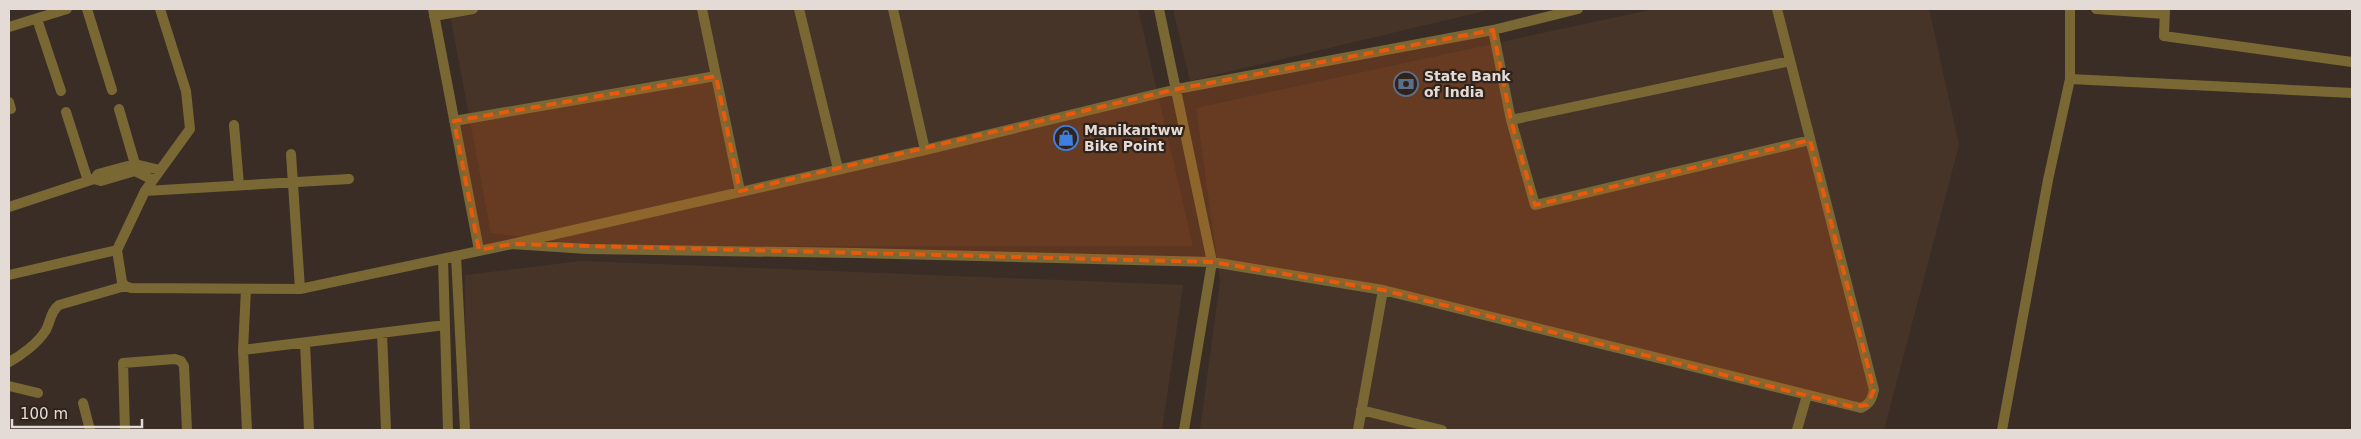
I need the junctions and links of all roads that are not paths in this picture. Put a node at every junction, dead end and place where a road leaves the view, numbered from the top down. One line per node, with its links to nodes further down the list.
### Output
1 (67, 9): 15 (street)
2 (87, 9): 23 (street)
3 (160, 9): 36 (street)
4 (473, 9): 14 (street)
5 (702, 9): 20 (street)
6 (799, 9): 35 (street)
7 (893, 9): 32 (street)
8 (1159, 9): 22 (street)
9 (1578, 9): 17 (street)
10 (1777, 9): 18 (street)
11 (2070, 9): 21 (street)
12 (2096, 9): 13 (street)
13 (2165, 11): 19 (street)
14 (434, 12): 29 (street)
15 (37, 19): 16 (street); 24 (street)
16 (9, 27)
17 (1493, 30): 22 (street); 28 (street)
18 (1790, 61): 28 (street); 31 (street)
19 (2352, 62)
20 (716, 76): 29 (street); 43 (street)
21 (2070, 79): 25 (street); 78 (street)
22 (1178, 89): 32 (street); 50 (street)
23 (112, 90)
24 (61, 91)
25 (2352, 93)
26 (119, 108): 34 (street)
27 (66, 112): 38 (street)
28 (1511, 120): 31 (street)
29 (454, 121): 47 (street)
30 (234, 125): 41 (street)
31 (1810, 140): 63 (street)
32 (925, 150): 35 (street)
33 (290, 154): 40 (street)
34 (135, 164): 36 (street); 38 (street)
35 (838, 169): 43 (street)
36 (160, 170): 39 (street)
37 (349, 179): 40 (street)
38 (91, 180): 39 (street); 44 (street)
39 (153, 180): 42 (street)
40 (293, 182): 41 (street); 54 (street)
41 (239, 185): 42 (street)
42 (145, 190): 46 (street)
43 (740, 191): 45 (street)
44 (9, 208)
45 (512, 244): 47 (street); 50 (street)
46 (117, 250): 51 (street); 52 (street)
47 (479, 250): 48 (street)
48 (456, 256): 49 (street); 73 (street)
49 (443, 259): 54 (street); 56 (street)
50 (1212, 262): 55 (street); 74 (street)
51 (9, 275)
52 (125, 286): 53 (street); 60 (street)
53 (246, 289): 54 (street); 59 (street)
54 (300, 289)
55 (1383, 290): 63 (street); 65 (street)
56 (445, 325): 57 (street); 72 (street)
57 (382, 333): 58 (street); 71 (street)
58 (305, 343): 59 (street); 70 (street)
59 (243, 350): 69 (street)
60 (9, 362)
61 (9, 386): 62 (street)
62 (38, 394)
63 (1807, 394): 77 (street)
64 (84, 402): 66 (street)
65 (1361, 410): 75 (street); 76 (street)
66 (90, 430)
67 (125, 430): 68 (street)
68 (187, 430)
69 (247, 430)
70 (310, 430)
71 (386, 430)
72 (448, 430)
73 (465, 430)
74 (1184, 430)
75 (1358, 430)
76 (1442, 430)
77 (1797, 430)
78 (2002, 430)

